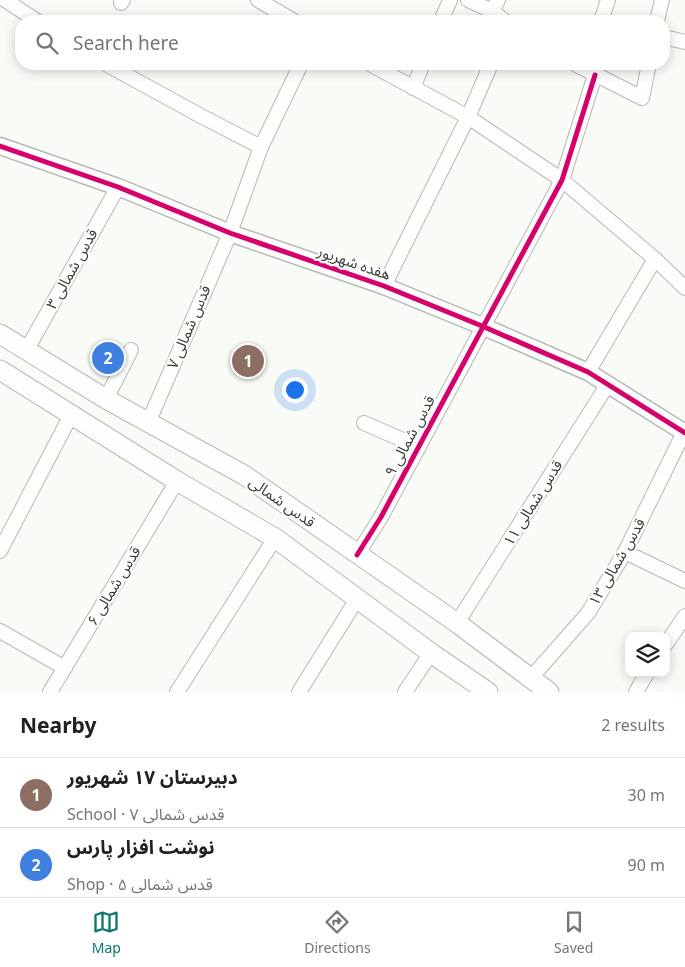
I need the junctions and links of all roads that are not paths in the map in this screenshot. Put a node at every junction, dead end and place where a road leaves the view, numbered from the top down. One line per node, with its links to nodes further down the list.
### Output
1 (5, 0): 8 (street)
2 (258, 0): 9 (street)
3 (450, 0): 10 (street)
4 (468, 0): 7 (street)
5 (608, 0): 11 (street)
6 (662, 0): 12 (street)
7 (495, 6)
8 (28, 15)
9 (284, 15)
10 (444, 15)
11 (602, 15)
12 (658, 15)
13 (670, 39): 14 (street)
14 (685, 42)
15 (117, 70): 26 (street)
16 (298, 70): 26 (street, ۷ قدس شمالی)
17 (381, 70): 23 (street)
18 (420, 70): 23 (street)
19 (488, 70): 24 (street)
20 (585, 70): 27 (street, قدس شمالی ۹)
21 (589, 70): 22 (street)
22 (648, 70)
23 (413, 88): 24 (street)
24 (468, 117): 27 (street); 31 (street)
25 (0, 146): 28 (street, هفده شهریور)
26 (261, 147): 29 (street, ۷ قدس شمالی)
27 (562, 180): 30 (street); 33 (street, قدس شمالی ۹)
28 (118, 187): 29 (street, هفده شهریور); 36 (street, ۳ قدس شمالی)
29 (230, 233): 31 (street, هفده شهریور); 42 (street, ۷ قدس شمالی)
30 (654, 259): 32 (street); 38 (street)
31 (384, 286): 33 (street, هفده شهریور)
32 (685, 288)
33 (482, 326): 38 (street, هفده شهریور); 45 (street, قدس شمالی ۹)
34 (0, 334): 36 (main road, قدس شمالی)
35 (131, 350): 40 (street)
36 (26, 351): 40 (main road, قدس شمالی)
37 (0, 370): 41 (main road)
38 (588, 372): 39 (street, هفده شهریور)
39 (608, 384): 44 (street, هفده شهریور); 54 (street, قدس شمالی ۱۱)
40 (106, 399): 42 (main road, قدس شمالی)
41 (71, 415): 46 (main road); 48 (street)
42 (148, 421): 50 (main road, قدس شمالی)
43 (364, 423): 45 (street)
44 (685, 432): 49 (street, قدس شمالی ۱۳)
45 (419, 447): 50 (street, قدس شمالی ۹)
46 (177, 480): 47 (main road); 58 (street, قدس شمالی ۶)
47 (275, 538): 52 (main road); 62 (street)
48 (0, 551)
49 (625, 552): 51 (street); 60 (street, قدس شمالی ۱۳)
50 (357, 555): 54 (main road, قدس شمالی)
51 (685, 581)
52 (357, 599): 57 (main road); 63 (street)
53 (685, 616): 56 (street)
54 (457, 622): 60 (main road, قدس شمالی)
55 (0, 631): 58 (street)
56 (670, 638)
57 (431, 653): 64 (street); 65 (main road)
58 (65, 668): 61 (street, قدس شمالی ۶)
59 (645, 677): 67 (street)
60 (530, 679): 66 (main road, قدس شمالی)
61 (50, 692)
62 (176, 692)
63 (299, 692)
64 (405, 692)
65 (488, 692)
66 (549, 692)
67 (636, 692)

